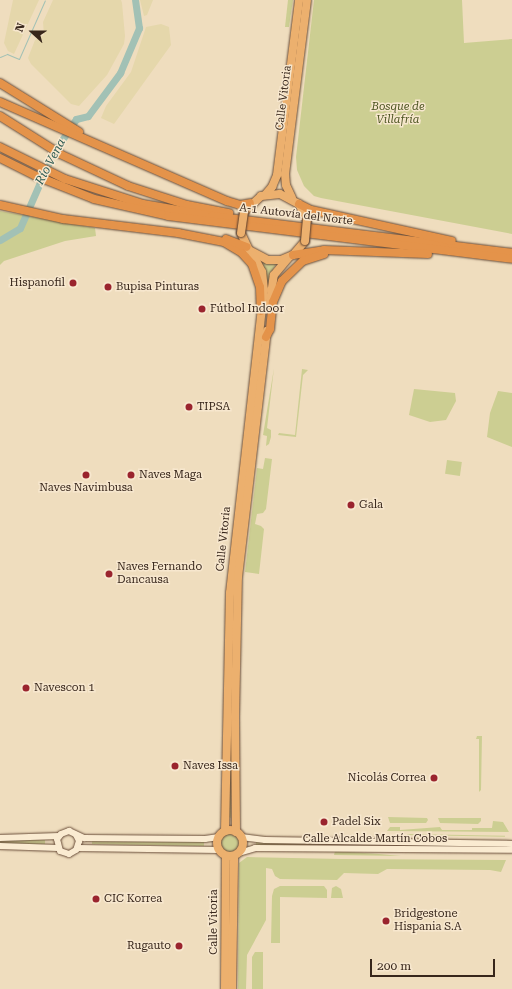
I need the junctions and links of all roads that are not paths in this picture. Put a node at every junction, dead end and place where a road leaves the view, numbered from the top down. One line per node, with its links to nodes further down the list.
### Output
1 (299, 0): 11 (highway, Calle Vitoria)
2 (307, 0): 12 (highway, Calle Vitoria)
3 (0, 83): 6 (highway)
4 (0, 102): 6 (highway)
5 (0, 116): 15 (highway)
6 (46, 118): 13 (highway)
7 (0, 147): 9 (highway)
8 (0, 157): 9 (highway)
9 (21, 164): 10 (highway)
10 (79, 189): 15 (highway, A-1 Autovía del Norte); 21 (highway, A-1 Autovía del Norte)
11 (265, 195): 12 (highway); 13 (highway)
12 (296, 201): 19 (highway); 20 (highway, bridge)
13 (250, 204): 17 (highway, bridge)
14 (0, 205): 16 (highway)
15 (293, 226): 19 (highway, A-1 Autovía del Norte)
16 (178, 233): 17 (highway); 22 (highway)
17 (250, 250): 20 (highway); 22 (highway, Calle Vitoria)
18 (382, 251): 20 (highway); 21 (highway); 23 (highway)
19 (512, 252)
20 (291, 256): 23 (highway, Calle Vitoria)
21 (512, 260)
22 (262, 311): 25 (highway, Calle Vitoria)
23 (266, 337): 24 (highway, Calle Vitoria)
24 (240, 560): 25 (highway); 26 (highway, Calle Vitoria)
25 (232, 568): 26 (highway); 27 (highway, Calle Vitoria)
26 (237, 610): 28 (highway, Calle Vitoria)
27 (222, 834): 28 (highway); 29 (main road); 37 (highway, Calle Vitoria)
28 (239, 834): 34 (main road, Calle Alcalde Martín Cobos); 39 (highway, Calle Vitoria)
29 (76, 835): 30 (main road); 36 (main road)
30 (59, 836): 31 (main road); 35 (main road)
31 (0, 838)
32 (512, 844): 34 (main road, Calle Alcalde Martín Cobos)
33 (0, 846): 35 (main road)
34 (480, 846): 38 (main road, Calle Alcalde Martín Cobos); 39 (main road, Calle Alcalde Martín Cobos)
35 (58, 848): 36 (main road)
36 (78, 848): 37 (main road)
37 (219, 850): 39 (highway)
38 (512, 850)
39 (233, 855): 40 (highway, Calle Vitoria); 41 (highway, Calle Vitoria)
40 (225, 989)
41 (232, 989)

